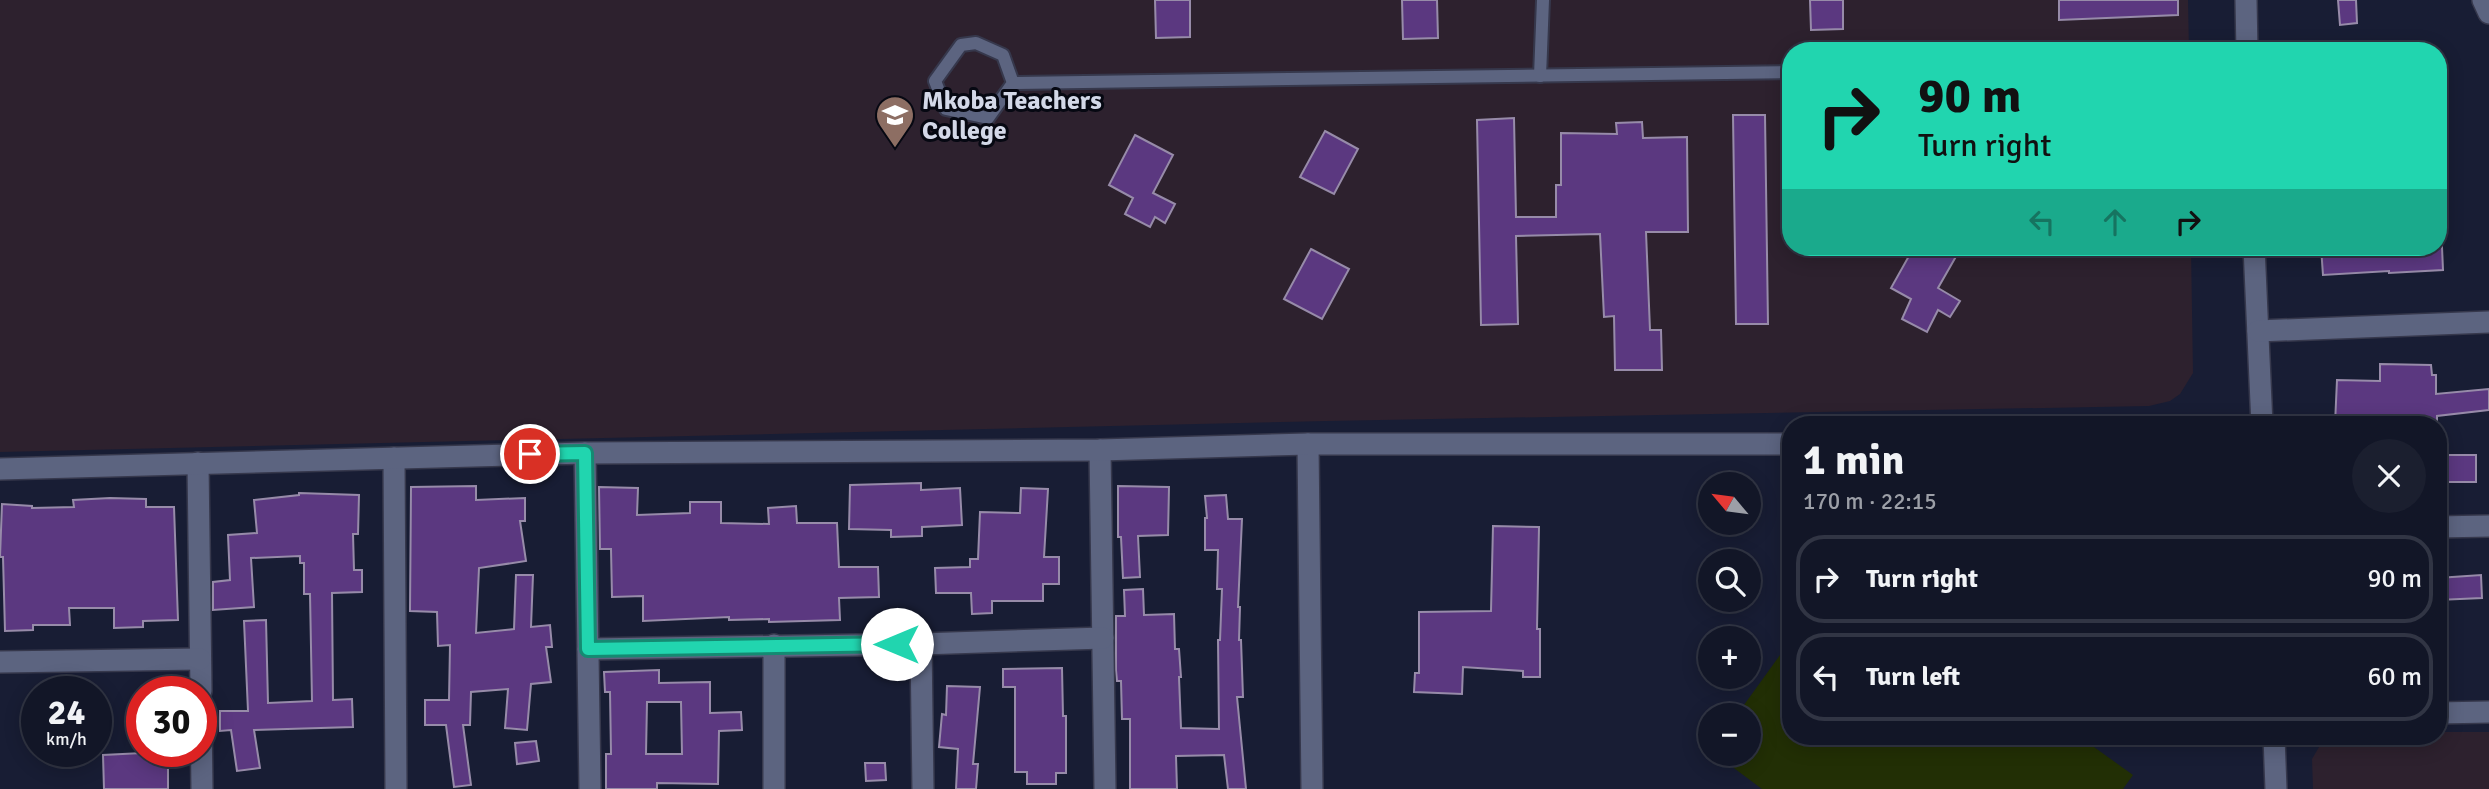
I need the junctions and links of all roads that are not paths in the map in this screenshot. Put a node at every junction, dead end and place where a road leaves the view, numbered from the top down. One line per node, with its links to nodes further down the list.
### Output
1 (1543, 0): 7 (lane)
2 (2246, 0): 5 (street)
3 (2483, 0): 4 (street)
4 (2489, 13)
5 (2247, 42)
6 (1782, 72): 7 (lane)
7 (1540, 76): 8 (lane)
8 (1013, 83): 8 (lane)
9 (2254, 256): 11 (street)
10 (2489, 322): 11 (street)
11 (2258, 331): 12 (street)
12 (2262, 416)
13 (1308, 444): 14 (street); 15 (street); 39 (street)
14 (1782, 444)
15 (1100, 450): 16 (street); 22 (street)
16 (585, 453): 17 (street); 25 (street)
17 (394, 458): 18 (street); 34 (street)
18 (198, 463): 19 (street); 26 (street)
19 (0, 469)
20 (2489, 526): 21 (street)
21 (2447, 527)
22 (1103, 638): 23 (street); 38 (street)
23 (921, 644): 24 (street); 37 (street)
24 (774, 645): 25 (street); 36 (street)
25 (588, 649): 35 (street)
26 (200, 659): 27 (street); 28 (street)
27 (0, 662)
28 (201, 676)
29 (2489, 712): 30 (street)
30 (2447, 713)
31 (2274, 745): 40 (street)
32 (202, 767): 33 (street)
33 (202, 789)
34 (396, 789)
35 (590, 789)
36 (774, 789)
37 (923, 789)
38 (1105, 789)
39 (1312, 789)
40 (2276, 789)

